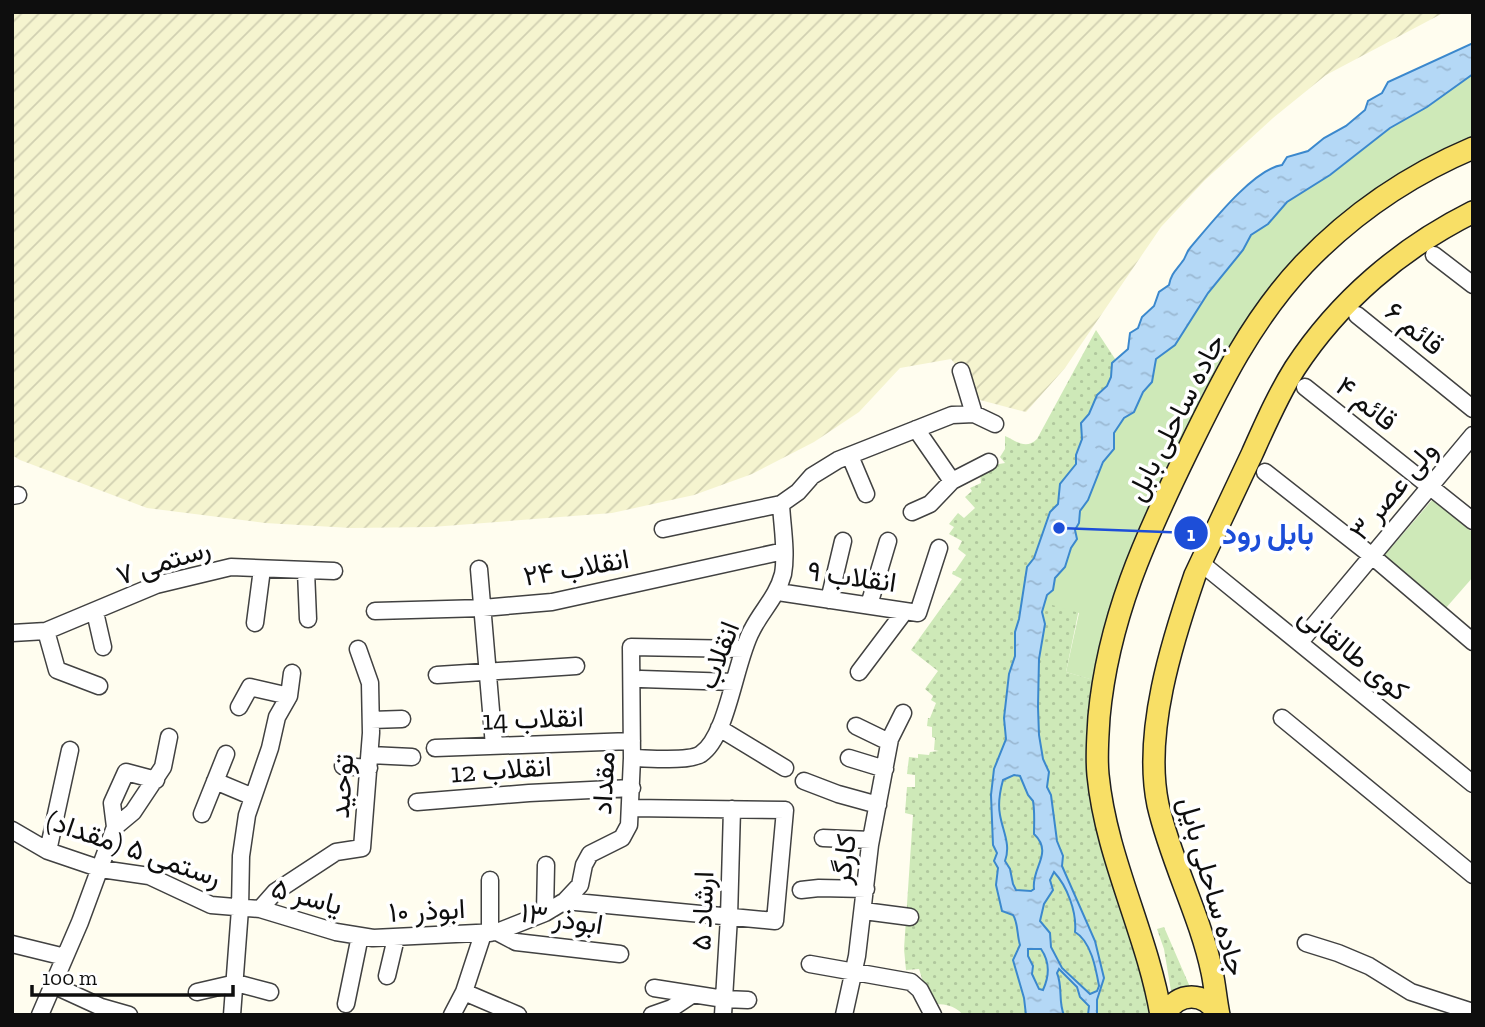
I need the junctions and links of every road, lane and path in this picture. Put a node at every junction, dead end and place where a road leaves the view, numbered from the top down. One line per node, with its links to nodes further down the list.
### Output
1 (1473, 148): 136 (main road, جاده ساحلی بابل)
2 (1473, 212): 28 (main road, جاده ساحلی بایل)
3 (1434, 256): 4 (street)
4 (1473, 285)
5 (1357, 315): 8 (street, قائم ۶)
6 (961, 371): 9 (street)
7 (1305, 387): 17 (street, قائم ۴)
8 (1473, 409)
9 (974, 414): 10 (street); 11 (street)
10 (995, 424)
11 (916, 429): 13 (street); 16 (street)
12 (1473, 435): 17 (street, ولی عصر ۳)
13 (850, 456): 18 (street); 19 (street)
14 (989, 462): 16 (street)
15 (1265, 472): 27 (street)
16 (952, 481): 20 (street)
17 (1430, 486): 21 (street, قائم ۴); 27 (street, ولی عصر ۳)
18 (866, 494)
19 (781, 504): 22 (street); 26 (street, انقلاب)
20 (912, 512)
21 (1473, 522)
22 (663, 529)
23 (843, 541): 34 (street)
24 (888, 541): 35 (street)
25 (939, 548): 39 (street)
26 (784, 551): 33 (street, انقلاب); 36 (street, انقلاب ۲۴)
27 (1372, 555): 44 (street, ولی عصر ۳); 45 (street)
28 (1201, 563): 44 (street, کوی طالقانی); 137 (main road, جاده ساحلی بایل)
29 (262, 569): 31 (street, رستمی ۷); 38 (street, رستمی ۷); 41 (street)
30 (480, 569): 36 (street)
31 (306, 571): 32 (street, رستمی ۷); 40 (street)
32 (334, 571)
33 (778, 592): 34 (street, انقلاب ۹); 48 (street, انقلاب)
34 (830, 600): 35 (street, انقلاب ۹)
35 (869, 606): 39 (street, انقلاب ۹)
36 (483, 608): 37 (street, انقلاب ۲۴); 50 (street)
37 (375, 611)
38 (95, 612): 42 (street, رستمی ۷); 46 (street)
39 (911, 612): 51 (street)
40 (307, 619)
41 (255, 623)
42 (46, 631): 43 (street, رستمی ۷); 56 (street)
43 (12, 633)
44 (1300, 642): 81 (street, کوی طالقانی)
45 (1473, 642)
46 (103, 647)
47 (358, 649): 62 (street, توحید)
48 (744, 649): 55 (street, انقلاب); 70 (street, مقداد)
49 (576, 666): 50 (street)
50 (488, 672): 53 (street); 67 (street)
51 (859, 672)
52 (292, 673): 57 (street)
53 (437, 676)
54 (641, 679): 55 (street)
55 (734, 682): 64 (street, انقلاب)
56 (99, 686)
57 (289, 696): 58 (street); 83 (street)
58 (239, 707)
59 (903, 713): 66 (street, کارگر)
60 (1282, 718): 96 (street)
61 (402, 719): 62 (street)
62 (371, 720): 74 (street, توحید)
63 (856, 726): 66 (street)
64 (719, 728): 70 (street, انقلاب); 76 (street)
65 (169, 737): 78 (street)
66 (889, 742): 77 (street, کارگر)
67 (494, 746): 68 (street, انقلاب 14); 70 (street, انقلاب 14)
68 (435, 748)
69 (69, 750): 93 (street)
70 (632, 750): 82 (street, مقداد)
71 (226, 754): 79 (street)
72 (412, 757): 74 (street)
73 (849, 758): 77 (street)
74 (370, 761): 75 (street); 102 (street, توحید)
75 (343, 766)
76 (785, 768)
77 (885, 769): 85 (street, کارگر)
78 (156, 780): 89 (street); 89 (street)
79 (215, 781): 83 (street); 88 (street)
80 (804, 781): 85 (street)
81 (1473, 784)
82 (632, 789): 84 (street, انقلاب 12); 86 (street, مقداد)
83 (253, 797): 101 (street)
84 (417, 802)
85 (878, 805): 92 (street, کارگر)
86 (631, 808): 87 (street); 100 (street, مقداد)
87 (732, 809): 105 (street, ارشاد ۵); 105 (street)
88 (202, 814)
89 (115, 827): 95 (street)
90 (12, 830): 93 (street, رستمی ۵ (مقداد))
91 (823, 838): 92 (street)
92 (871, 840): 98 (street, کارگر)
93 (48, 851): 95 (street, رستمی ۵ (مقداد))
94 (546, 865): 104 (street)
95 (101, 869): 101 (street, رستمی ۵ (مقداد)); 113 (street)
96 (1473, 875)
97 (490, 880): 107 (street)
98 (866, 889): 99 (street); 103 (street, کارگر)
99 (801, 890)
100 (565, 901): 104 (street, مقداد); 105 (street)
101 (240, 909): 102 (street, یاسر ۵); 117 (street)
102 (260, 909): 108 (street, یاسر ۵)
103 (864, 911): 106 (street); 115 (street, کارگر)
104 (545, 913): 107 (street, مقداد)
105 (729, 917): 126 (street, ارشاد ۵)
106 (910, 917)
107 (490, 933): 109 (street, ابوذر ۱۰); 112 (street, ابوذر ۱۳); 122 (street)
108 (360, 936): 109 (street, ابوذر ۱۰); 125 (street)
109 (396, 938): 116 (street)
110 (1306, 943): 127 (street)
111 (12, 944): 113 (street)
112 (620, 954)
113 (65, 957): 118 (street)
114 (810, 964): 115 (street)
115 (853, 972): 134 (street, کارگر); 135 (street)
116 (387, 976)
117 (236, 983): 120 (street); 121 (street); 130 (street)
118 (53, 985): 128 (street); 129 (street)
119 (654, 988): 123 (street)
120 (197, 992)
121 (270, 992)
122 (464, 992): 131 (street); 132 (street)
123 (694, 994): 126 (street); 133 (street)
124 (748, 1000): 126 (street)
125 (346, 1004)
126 (724, 1007)
127 (1473, 1012)
128 (40, 1015)
129 (129, 1015)
130 (232, 1015)
131 (452, 1015)
132 (518, 1015)
133 (652, 1015)
134 (844, 1015)
135 (933, 1015)
136 (1163, 1015): 137 (main road)
137 (1218, 1015)

